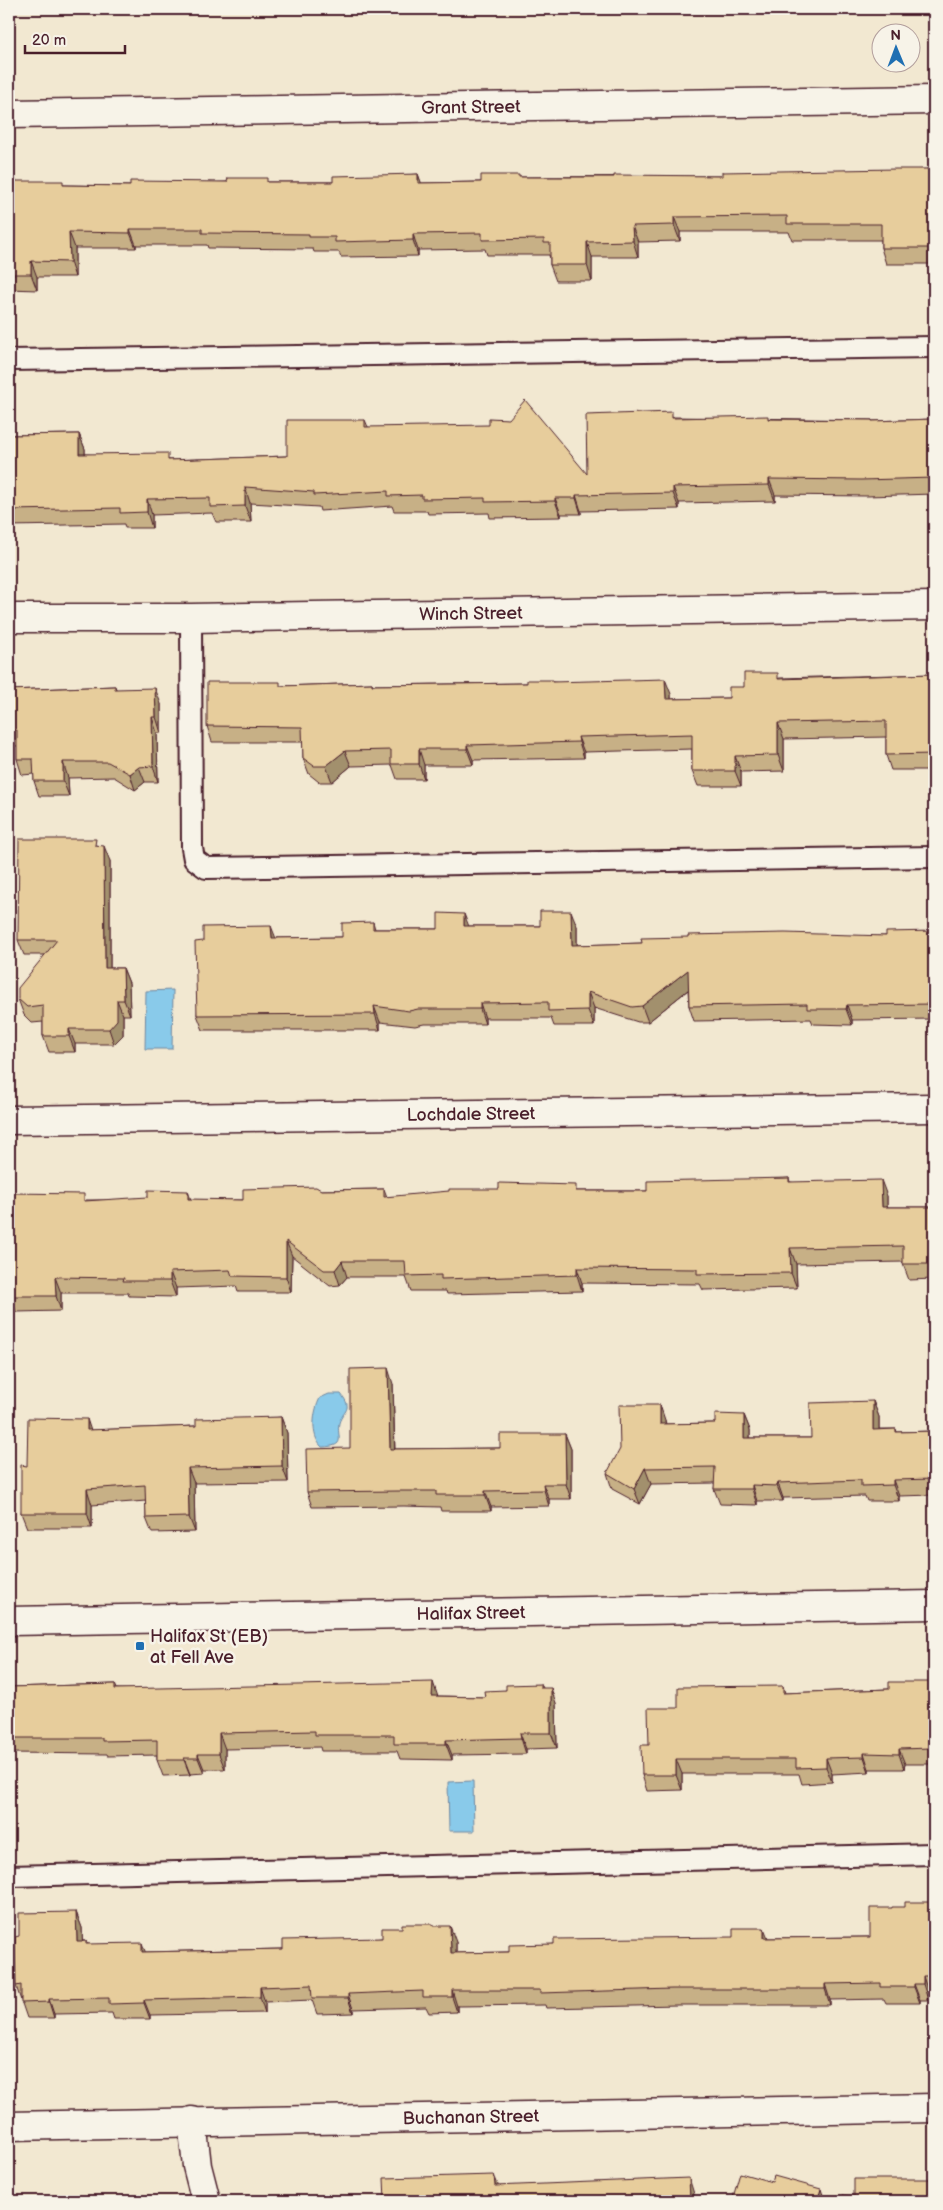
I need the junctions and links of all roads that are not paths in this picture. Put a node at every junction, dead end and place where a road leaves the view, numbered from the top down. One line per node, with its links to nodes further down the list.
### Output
1 (934, 100): 2 (street, Grant Street)
2 (9, 114)
3 (934, 348): 4 (lane)
4 (9, 360)
5 (934, 606): 7 (street, Winch Street)
6 (9, 618): 7 (street, Winch Street)
7 (191, 618): 8 (lane)
8 (934, 857)
9 (934, 1108): 10 (street, Lochdale Street)
10 (9, 1120)
11 (934, 1605): 12 (street, Halifax Street)
12 (9, 1621)
13 (934, 1854): 14 (lane)
14 (9, 1876)
15 (934, 2108): 16 (street, Buchanan Street)
16 (192, 2121): 17 (street, Buchanan Street); 18 (street)
17 (9, 2126)
18 (206, 2201)

